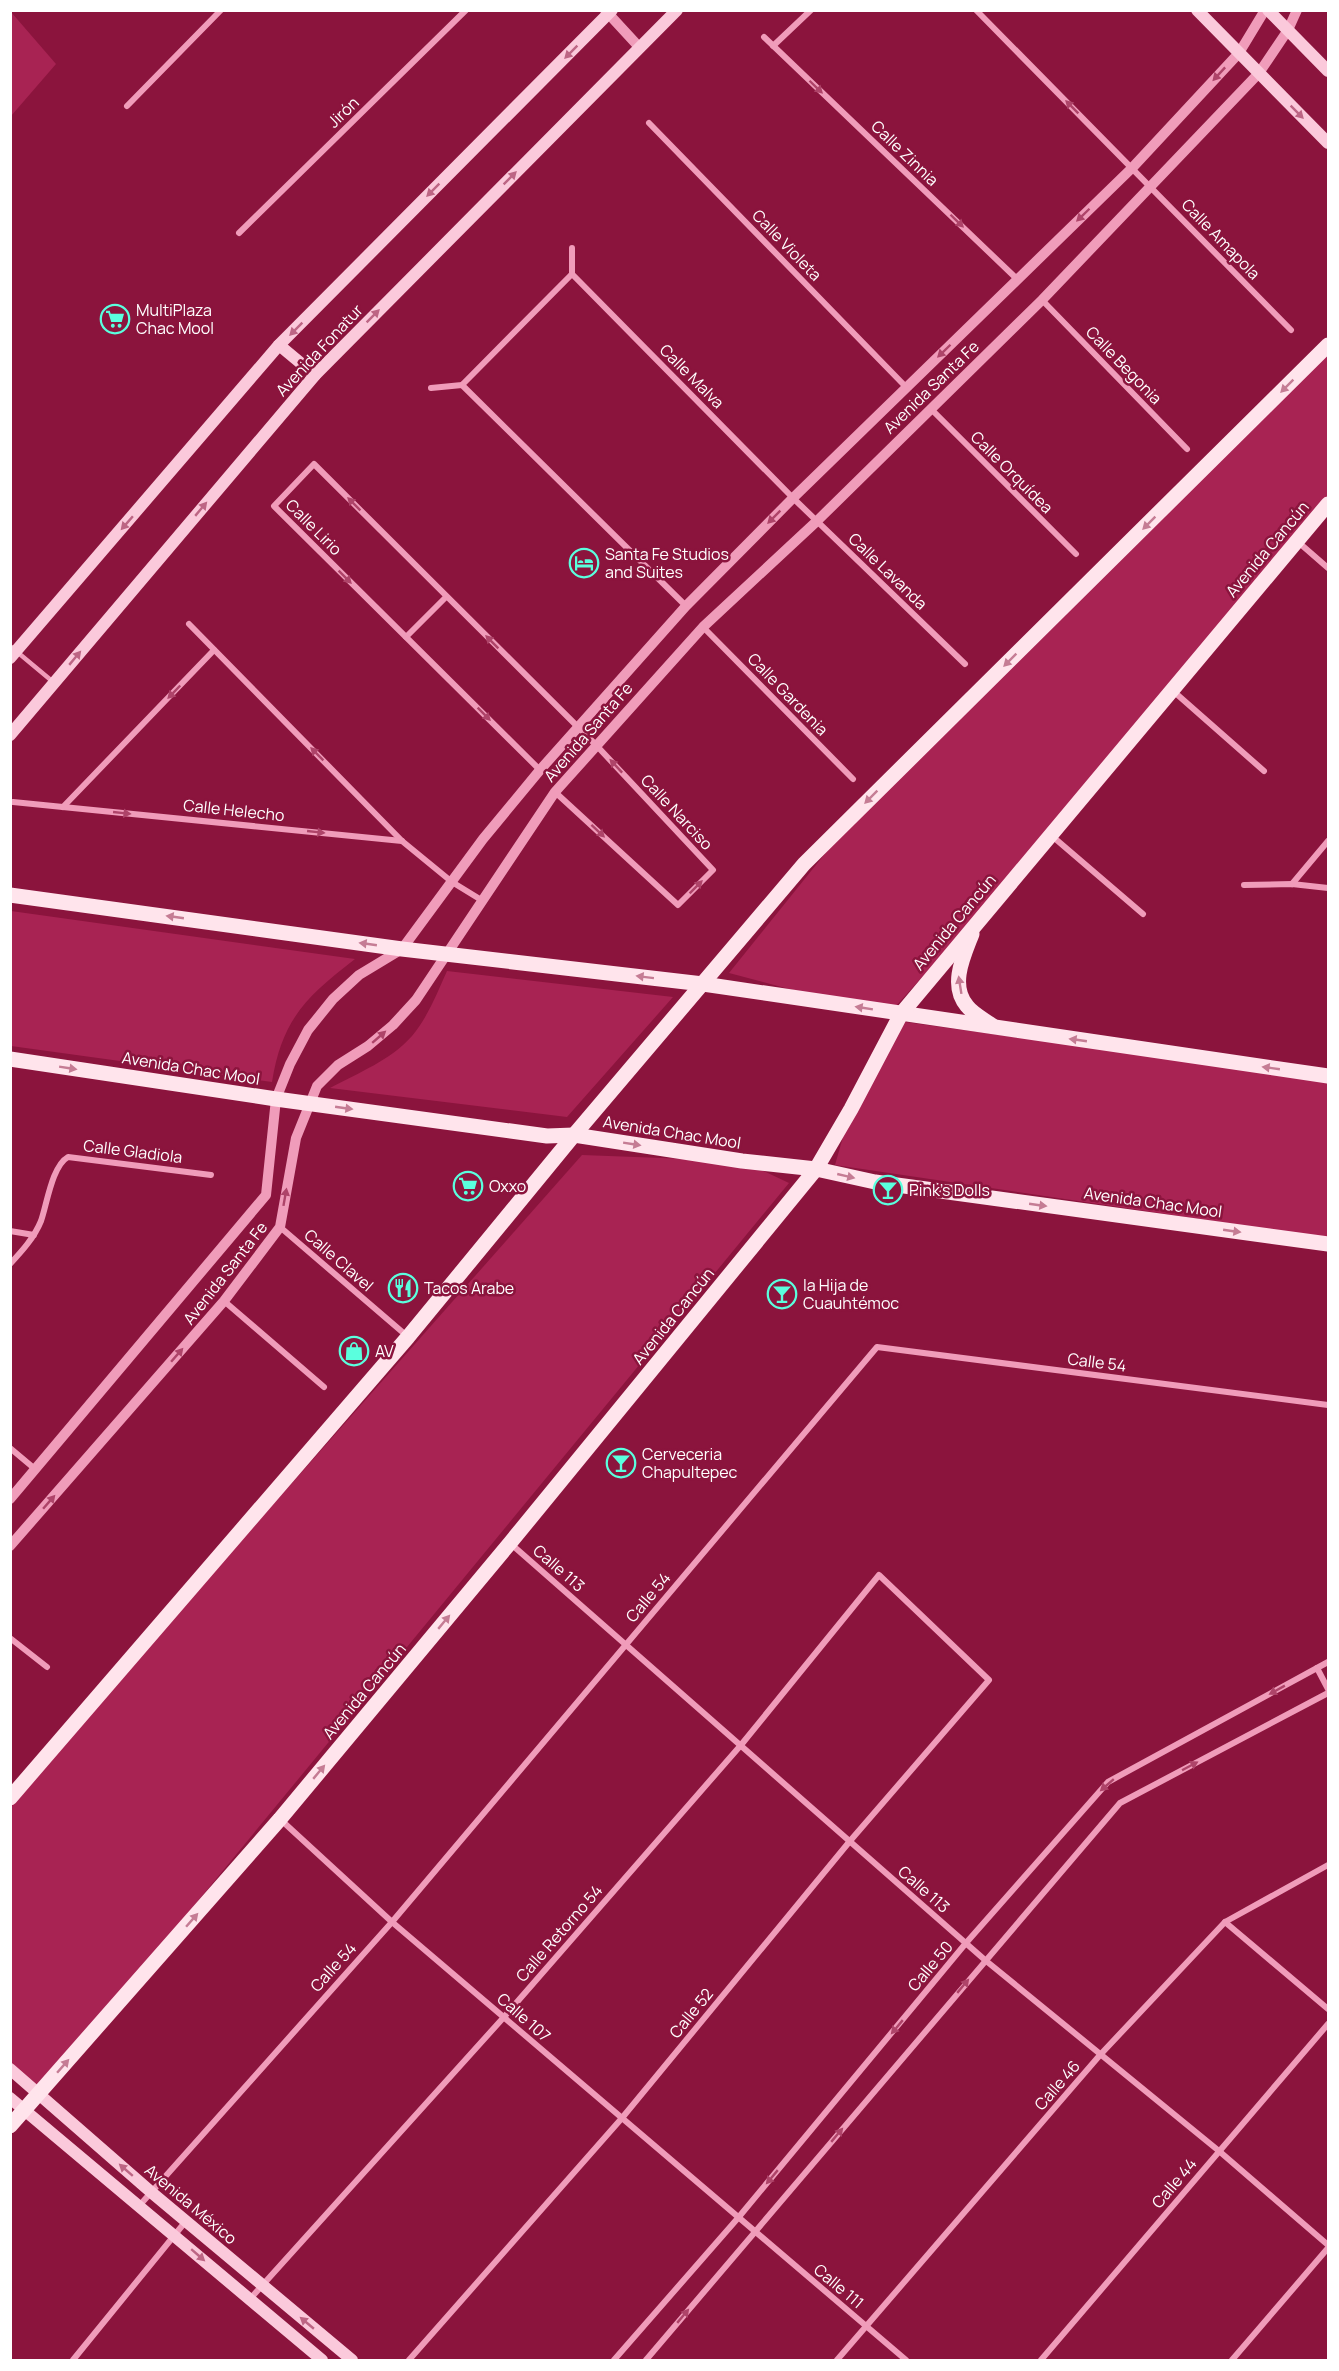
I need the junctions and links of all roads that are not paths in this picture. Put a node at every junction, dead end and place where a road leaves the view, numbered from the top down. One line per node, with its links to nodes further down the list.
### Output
1 (221, 10): 17 (street)
2 (466, 10): 22 (street, Jirón)
3 (677, 10): 13 (main road, Avenida Fonatur)
4 (811, 10): 12 (street)
5 (976, 10): 20 (street, one-way to 5)
6 (1197, 10): 14 (main road)
7 (1267, 10): 10 (main road); 14 (street, Avenida Santa Fe)
8 (1297, 10): 10 (street, Avenida Santa Fe)
9 (609, 12): 13 (street); 28 (main road, Avenida Fonatur, one-way to 28)
10 (1288, 30): 15 (main road); 16 (street, Avenida Santa Fe)
11 (764, 37): 12 (street, Calle Zinnia)
12 (773, 46): 25 (street, Calle Zinnia, one-way to 25)
13 (640, 48): 30 (main road, Avenida Fonatur, one-way to 13)
14 (1239, 53): 16 (main road); 20 (street, Avenida Santa Fe, one-way to 20)
15 (1329, 71)
16 (1259, 73): 19 (main road, one-way to 19); 21 (street, Avenida Santa Fe)
17 (127, 106)
18 (649, 123): 32 (street, Calle Violeta)
19 (1329, 143)
20 (1132, 167): 21 (street, Calle Amapola); 25 (street, Avenida Santa Fe, one-way to 25)
21 (1151, 187): 26 (street, Avenida Santa Fe); 27 (street, Calle Amapola)
22 (239, 233)
23 (572, 248): 24 (street)
24 (572, 274): 31 (street); 36 (street, Calle Malva)
25 (1017, 279): 32 (street, Avenida Santa Fe, one-way to 32)
26 (1042, 300): 34 (street, Avenida Santa Fe); 35 (street, Calle Begonia)
27 (1291, 330)
28 (279, 345): 30 (main road); 48 (main road, Avenida Fonatur, one-way to 48)
29 (1329, 345): 74 (main road, one-way to 74)
30 (315, 375): 50 (main road, Avenida Fonatur, one-way to 30)
31 (462, 385): 33 (street); 43 (street)
32 (906, 387): 36 (street, Avenida Santa Fe)
33 (431, 388)
34 (930, 408): 38 (street, Avenida Santa Fe); 40 (street, Calle Orquídea)
35 (1187, 449)
36 (793, 498): 38 (street, Calle Lavanda); 43 (street, Avenida Santa Fe, one-way to 43)
37 (1329, 504): 39 (main road, Avenida Cancún)
38 (817, 521): 45 (street, Avenida Santa Fe); 49 (street, Calle Lavanda)
39 (1297, 541): 41 (street); 51 (main road, Avenida Cancún)
40 (1076, 554)
41 (1329, 568)
42 (447, 597): 46 (street); 46 (street, Calle Lirio, one-way to 46); 52 (street, Calle Lirio, one-way to 42)
43 (686, 606): 52 (street, Avenida Santa Fe)
44 (189, 624): 47 (street)
45 (703, 627): 54 (street, Avenida Santa Fe); 57 (street, Calle Gardenia)
46 (406, 637): 55 (street, Calle Lirio, one-way to 55)
47 (214, 650): 60 (street, one-way to 60); 62 (street, one-way to 47)
48 (13, 652): 50 (lane)
49 (965, 664)
50 (54, 683): 53 (main road, Avenida Fonatur)
51 (1172, 690): 56 (street); 61 (main road, Avenida Cancún)
52 (578, 727): 54 (street, Calle Lirio); 55 (street, Avenida Santa Fe)
53 (10, 735)
54 (596, 745): 58 (street, Avenida Santa Fe); 58 (street, Calle Narciso, one-way to 54)
55 (540, 770): 64 (street, Avenida Santa Fe)
56 (1264, 771)
57 (853, 779)
58 (555, 792): 69 (street, Avenida Santa Fe)
59 (13, 802): 60 (street, Calle Helecho)
60 (63, 807): 62 (street, Calle Helecho, one-way to 62)
61 (1050, 835): 70 (street); 71 (main road, Avenida Cancún)
62 (402, 841): 64 (street)
63 (1329, 841): 65 (street)
64 (452, 882): 69 (street); 72 (street, Avenida Santa Fe)
65 (1292, 884): 66 (street); 67 (street)
66 (1244, 885)
67 (1329, 888)
68 (10, 895): 72 (main road, one-way to 68)
69 (483, 901): 73 (street, Avenida Santa Fe)
70 (1143, 914)
71 (974, 926): 75 (main road, Avenida Cancún); 76 (main road, one-way to 71)
72 (402, 949): 73 (main road); 79 (street, Avenida Santa Fe)
73 (448, 954): 74 (main road, one-way to 73); 80 (street, Avenida Santa Fe, one-way to 73)
74 (703, 984): 75 (main road, one-way to 74); 81 (main road)
75 (901, 1014): 76 (main road); 84 (main road, Avenida Cancún)
76 (995, 1028): 78 (main road, one-way to 76)
77 (10, 1059): 79 (main road, Avenida Chac Mool, one-way to 79)
78 (1329, 1076)
79 (276, 1099): 80 (main road, Avenida Chac Mool); 96 (street, Avenida Santa Fe)
80 (309, 1103): 82 (main road, Avenida Chac Mool, one-way to 82); 86 (street, Avenida Santa Fe, one-way to 80)
81 (574, 1135): 82 (main road, Avenida Chac Mool); 83 (main road); 84 (main road, Avenida Chac Mool, one-way to 84)
82 (547, 1136): 83 (main road)
83 (560, 1153): 92 (main road)
84 (816, 1169): 89 (main road, Avenida Chac Mool, one-way to 89); 98 (main road, Avenida Cancún)
85 (211, 1174): 88 (street, Calle Gladiola)
86 (280, 1227): 91 (street, Avenida Santa Fe); 92 (street, Calle Clavel)
87 (10, 1231): 88 (street)
88 (34, 1235): 90 (street, Calle Gladiola)
89 (1329, 1244)
90 (10, 1264)
91 (224, 1301): 93 (street); 99 (street, Avenida Santa Fe, one-way to 91)
92 (408, 1337): 108 (main road)
93 (324, 1387)
94 (1329, 1405): 101 (street, Calle 54)
95 (10, 1448): 96 (street)
96 (36, 1470): 97 (street, Avenida Santa Fe)
97 (10, 1499)
98 (510, 1543): 101 (street, Calle 113); 109 (main road, Avenida Cancún, one-way to 98)
99 (10, 1546)
100 (10, 1638): 103 (street)
101 (626, 1644): 107 (street, Calle 113); 112 (street, Calle 54)
102 (1329, 1662): 104 (street, Calle 50)
103 (47, 1667)
104 (1317, 1668): 106 (street); 114 (street, Calle 50, one-way to 114)
105 (989, 1680): 107 (street, Calle Retorno 54); 110 (street, Calle 52)
106 (1329, 1691): 115 (street, one-way to 106)
107 (741, 1745): 110 (street, Calle 113); 117 (street, Calle Retorno 54)
108 (10, 1798)
109 (280, 1819): 112 (street, Calle 107); 121 (main road, Avenida Cancún, one-way to 109)
110 (850, 1841): 114 (street, Calle 113); 124 (street, Calle 52)
111 (1329, 1865): 113 (street, Calle 46)
112 (392, 1922): 117 (street, Calle 107); 127 (street, Calle 54)
113 (1225, 1922): 116 (street); 119 (street, Calle 46)
114 (966, 1943): 115 (street, Calle 113); 129 (street, Calle 50, one-way to 129)
115 (985, 1960): 119 (street, Calle 113); 131 (street, one-way to 115)
116 (1329, 2009)
117 (504, 2017): 124 (street, Calle 107); 134 (street, Calle Retorno 54)
118 (1329, 2024): 126 (street, Calle 44)
119 (1100, 2055): 126 (street, Calle 113); 136 (street, Calle 46)
120 (10, 2069): 121 (main road, Avenida México)
121 (39, 2094): 123 (main road, Avenida Cancún); 127 (main road, Avenida México, one-way to 121)
122 (10, 2098): 123 (main road, Avenida México)
123 (24, 2110): 125 (main road, Avenida Cancún); 128 (main road, Avenida México)
124 (622, 2118): 129 (street, Calle 107); 140 (street, Calle 52)
125 (10, 2126)
126 (1219, 2151): 133 (street, Calle 113); 145 (street, Calle 44)
127 (151, 2192): 128 (street, Calle 54); 130 (main road, Avenida México)
128 (140, 2206): 132 (main road, Avenida México)
129 (738, 2218): 131 (street, Calle 107); 141 (street, Calle 50)
130 (186, 2221): 132 (street); 134 (main road, Avenida México)
131 (754, 2232): 136 (street, Calle 111); 142 (street, one-way to 131)
132 (174, 2235): 135 (main road, Avenida México, one-way to 135); 137 (street)
133 (1329, 2247): 146 (street)
134 (262, 2285): 135 (street, Calle Retorno 54); 139 (main road, Avenida México, one-way to 134)
135 (249, 2299): 138 (main road, Avenida México)
136 (866, 2327): 143 (street, Calle 46); 144 (street, Calle 111)
137 (73, 2361)
138 (322, 2361)
139 (352, 2361)
140 (409, 2361)
141 (614, 2361)
142 (646, 2361)
143 (837, 2361)
144 (906, 2361)
145 (1041, 2361)
146 (1232, 2361)

